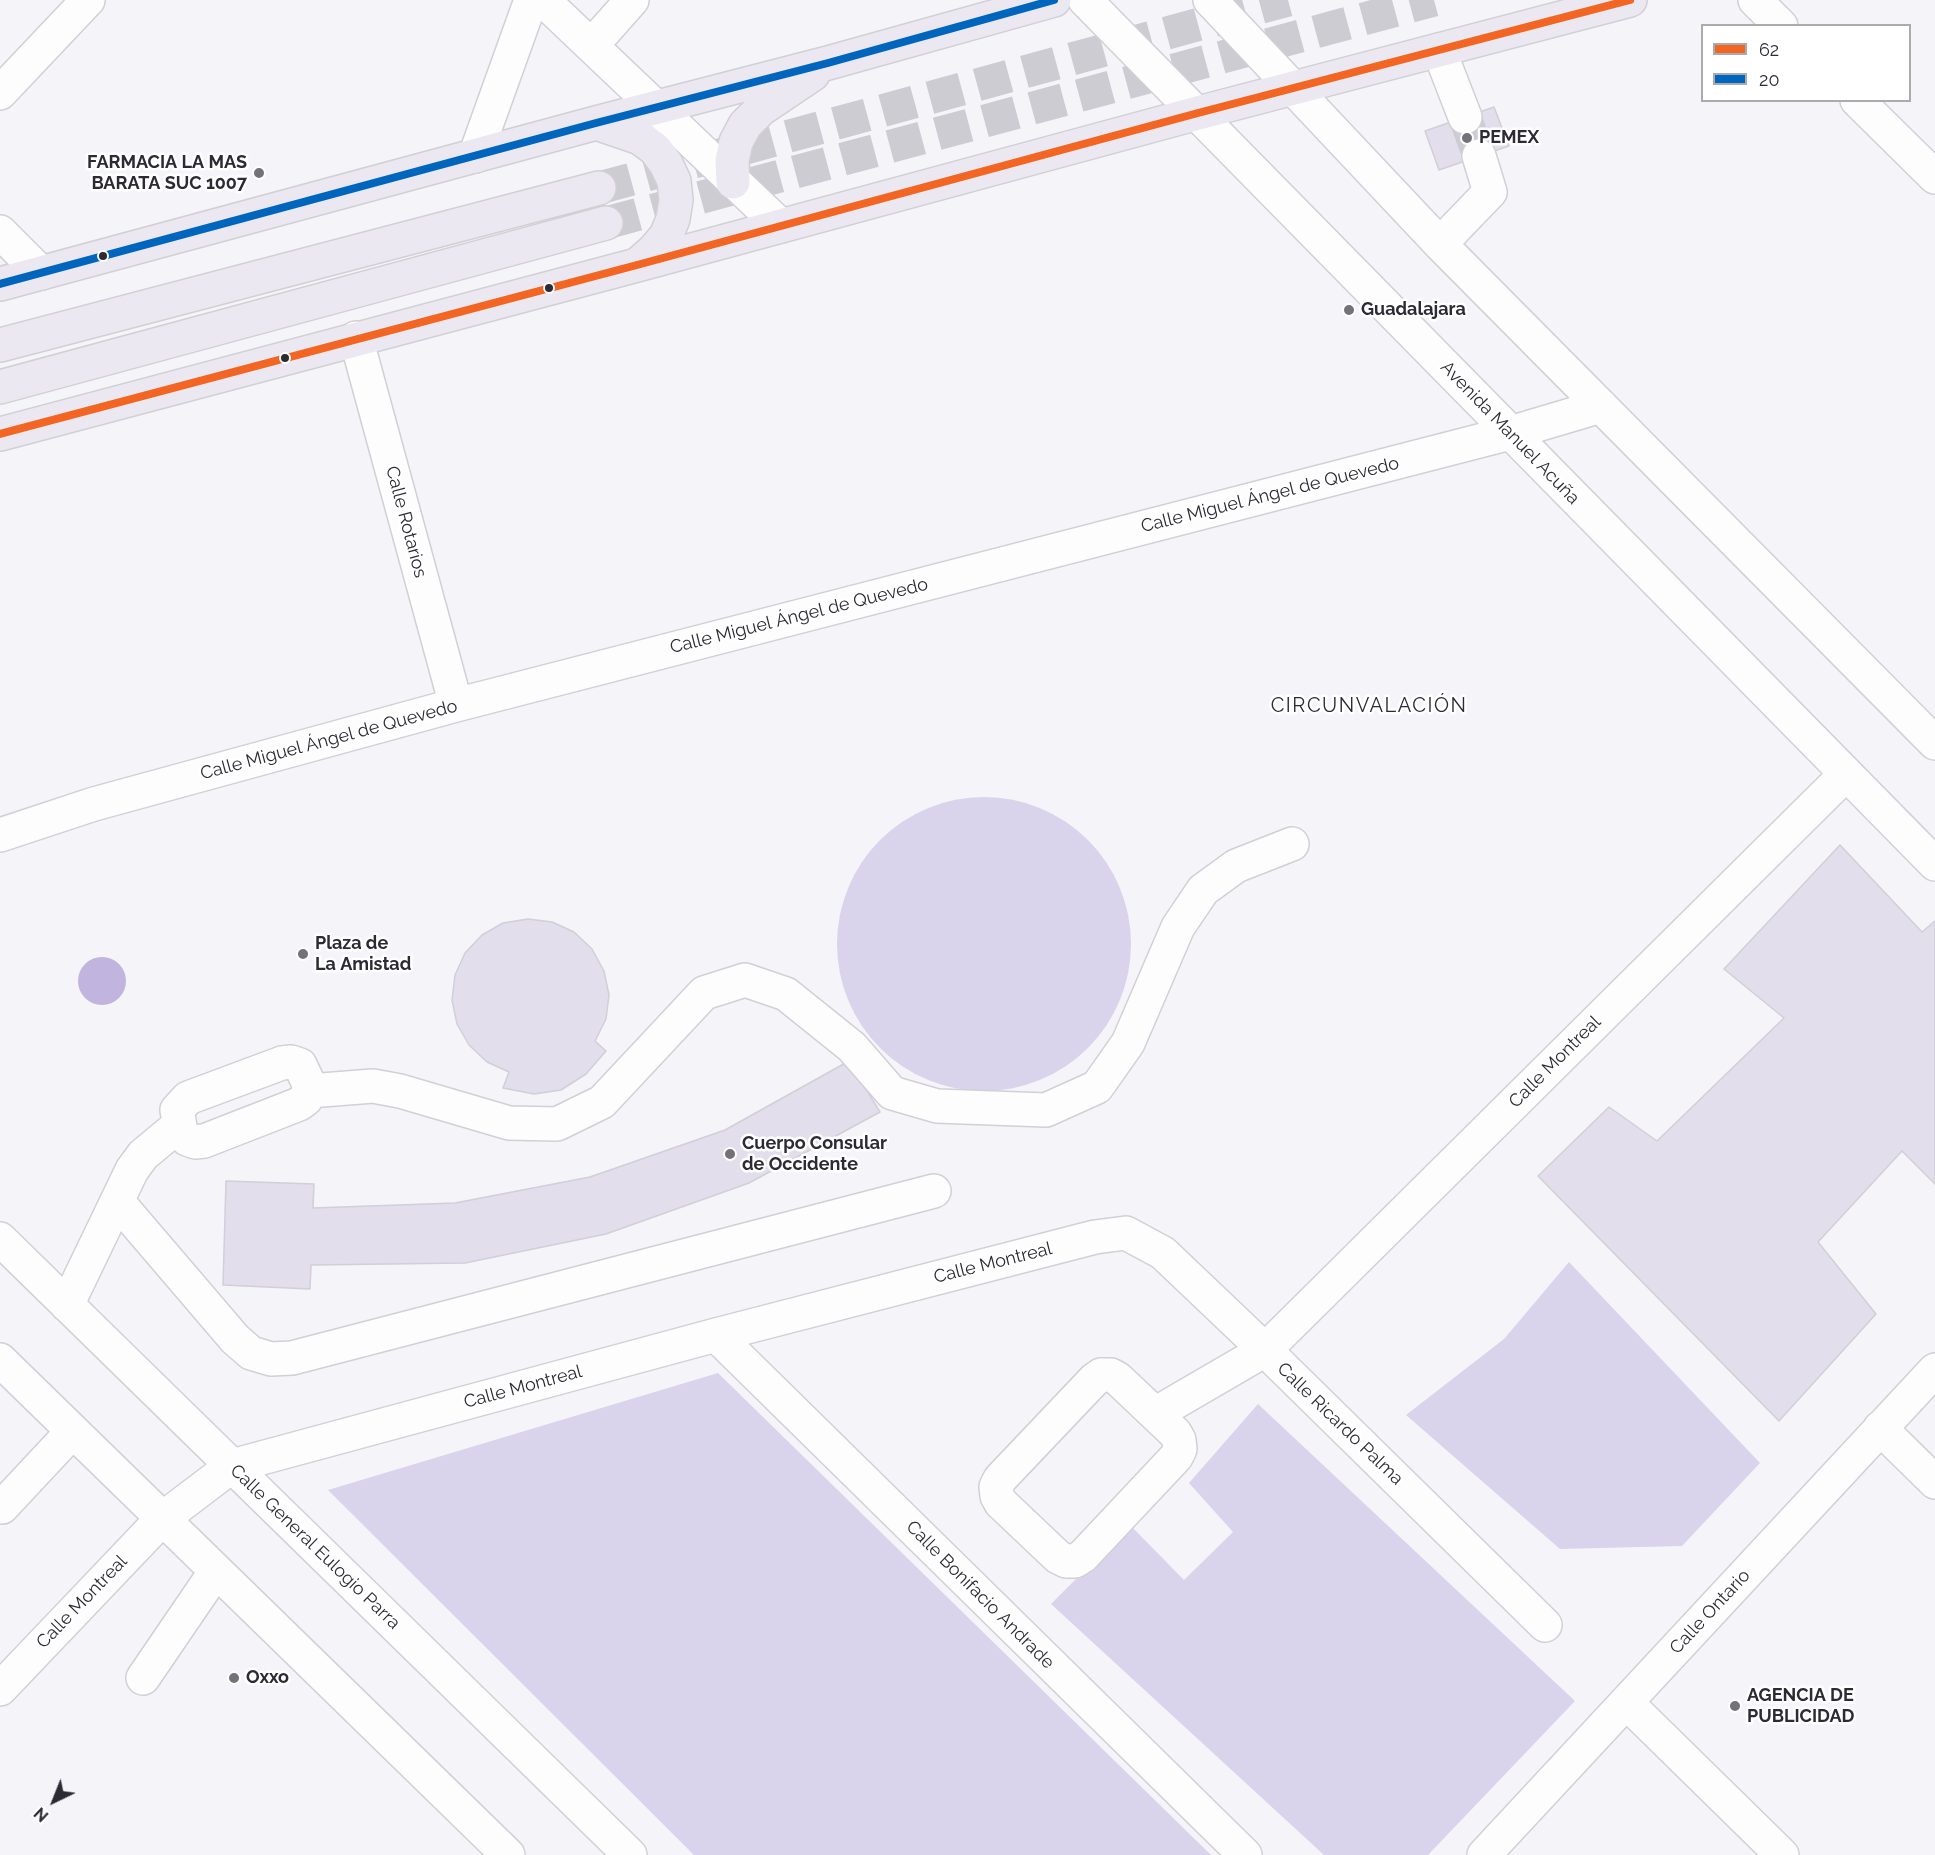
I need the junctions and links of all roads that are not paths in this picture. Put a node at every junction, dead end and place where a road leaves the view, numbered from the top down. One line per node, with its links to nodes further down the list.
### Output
1 (88, 0): 17 (street)
2 (531, 0): 23 (street)
3 (543, 0): 13 (street)
4 (632, 0): 13 (street)
5 (1054, 0): 15 (main road)
6 (1085, 0): 20 (street, Avenida Manuel Acuña)
7 (1209, 0): 16 (street)
8 (1578, 0): 11 (main road)
9 (1630, 0): 11 (main road)
10 (1755, 0): 12 (street)
11 (1550, 20): 14 (main road)
12 (1779, 24)
13 (592, 45): 19 (street)
14 (1439, 50): 16 (main road); 21 (street)
15 (828, 63): 19 (main road); 26 (main road)
16 (1293, 88): 20 (main road); 31 (street)
17 (0, 93)
18 (1859, 102): 25 (street)
19 (657, 107): 22 (main road); 26 (street)
20 (1198, 113): 29 (main road); 39 (street, Avenida Manuel Acuña)
21 (1465, 117)
22 (596, 123): 23 (main road); 32 (main road)
23 (475, 156): 33 (main road)
24 (1479, 156): 31 (street)
25 (1935, 177)
26 (733, 182): 29 (street)
27 (599, 188): 36 (main road)
28 (606, 223): 37 (main road)
29 (781, 226): 32 (main road)
30 (0, 232): 33 (street)
31 (1440, 244): 38 (street)
32 (637, 265): 35 (main road)
33 (41, 273): 34 (main road)
34 (0, 284)
35 (356, 338): 40 (main road); 41 (street, Calle Rotarios)
36 (0, 345)
37 (0, 387)
38 (1601, 406): 39 (street, Calle Miguel Ángel de Quevedo); 42 (street)
39 (1510, 433): 41 (street, Calle Miguel Ángel de Quevedo); 43 (street, Avenida Manuel Acuña)
40 (0, 434)
41 (456, 705): 44 (street, Calle Miguel Ángel de Quevedo)
42 (1935, 743)
43 (1846, 774): 46 (street, Avenida Manuel Acuña); 55 (street, Calle Montreal)
44 (0, 835)
45 (1292, 844): 47 (street)
46 (1935, 864)
47 (309, 1091): 48 (street); 48 (street)
48 (179, 1125): 50 (street)
49 (934, 1191): 50 (street)
50 (117, 1201): 53 (street)
51 (1126, 1233): 54 (street, Calle Montreal); 55 (street, Calle Ricardo Palma)
52 (0, 1239): 53 (street, Calle General Eulogio Parra)
53 (67, 1305): 61 (street, Calle General Eulogio Parra)
54 (716, 1335): 61 (street, Calle Montreal); 72 (street, Calle Bonifacio Andrade)
55 (1265, 1350): 58 (street, Calle Montreal); 66 (street, Calle Ricardo Palma)
56 (0, 1360): 60 (street)
57 (1935, 1370): 59 (street, Calle Ontario)
58 (1155, 1414): 58 (street)
59 (1880, 1428): 62 (street); 69 (street, Calle Ontario)
60 (73, 1431): 63 (street); 64 (street)
61 (232, 1466): 64 (street, Calle Montreal); 71 (street, Calle General Eulogio Parra)
62 (1935, 1482)
63 (2, 1507)
64 (162, 1519): 65 (street); 68 (street, Calle Montreal)
65 (216, 1571): 67 (street); 70 (street)
66 (1545, 1625)
67 (142, 1678)
68 (0, 1689)
69 (1626, 1702): 73 (street, Calle Ontario); 74 (street)
70 (508, 1855)
71 (630, 1855)
72 (1245, 1855)
73 (1484, 1855)
74 (1782, 1855)

